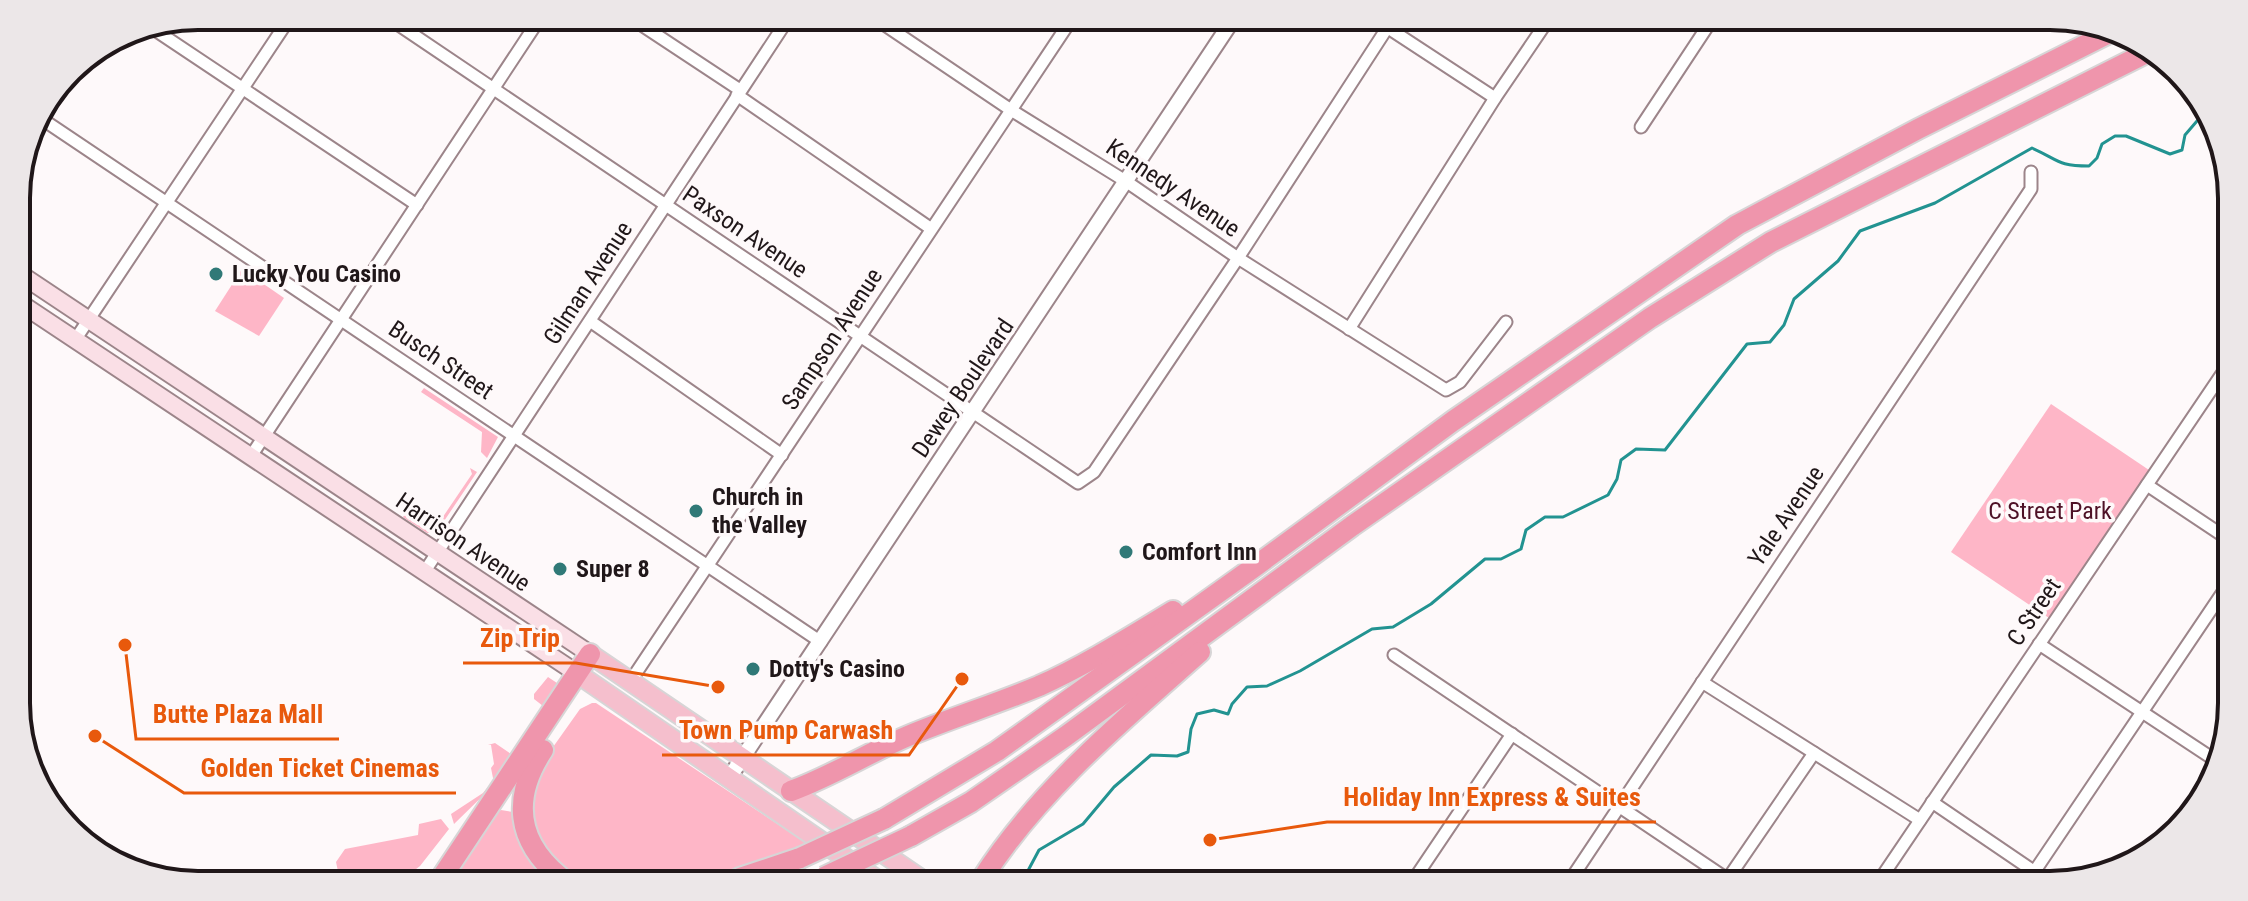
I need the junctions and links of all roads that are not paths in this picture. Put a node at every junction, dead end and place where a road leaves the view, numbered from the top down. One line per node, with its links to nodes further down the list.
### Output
1 (282, 30): 16 (street)
2 (406, 30): 17 (street, Paxson Avenue)
3 (532, 30): 17 (street)
4 (648, 30): 18 (street)
5 (781, 30): 18 (street, Gilman Avenue)
6 (892, 30): 20 (street, Kennedy Avenue)
7 (1064, 30): 20 (street, Sampson Avenue)
8 (1226, 30): 24 (street, Dewey Boulevard)
9 (1381, 30): 29 (street)
10 (1394, 30): 19 (street)
11 (1541, 30): 19 (street)
12 (1705, 30): 22 (street)
13 (161, 34): 16 (street)
14 (2100, 38): 49 (highway)
15 (2140, 56): 46 (highway)
16 (243, 88): 25 (street); 27 (street)
17 (495, 89): 26 (street, Paxson Avenue); 27 (street)
18 (738, 93): 26 (street, Gilman Avenue); 28 (street)
19 (1495, 98): 36 (street)
20 (1011, 110): 24 (street, Kennedy Avenue); 28 (street, Sampson Avenue)
21 (48, 123): 25 (street, Busch Street)
22 (1641, 127)
23 (2031, 172): 59 (street, Yale Avenue)
24 (1127, 182): 29 (street, Kennedy Avenue); 40 (street, Dewey Boulevard)
25 (166, 204): 32 (street); 33 (street, Busch Street)
26 (666, 204): 34 (street, Gilman Avenue); 37 (street, Paxson Avenue)
27 (417, 205): 33 (street)
28 (930, 228): 37 (street, Sampson Avenue)
29 (1238, 258): 36 (street, Kennedy Avenue); 40 (street, Paxson Avenue)
30 (30, 281): 32 (main road, Harrison Avenue)
31 (30, 310): 38 (main road, Harrison Avenue)
32 (88, 320): 38 (street); 41 (main road, Harrison Avenue)
33 (342, 320): 41 (street); 42 (street, Busch Street)
34 (590, 321): 42 (street, Gilman Avenue); 43 (street)
35 (1506, 322): 36 (street, Kennedy Avenue)
36 (1349, 329)
37 (861, 337): 40 (street, Paxson Avenue); 43 (street, Sampson Avenue)
38 (75, 340): 44 (main road, Harrison Avenue)
39 (2218, 380): 45 (street, C Street)
40 (973, 413): 53 (street, Dewey Boulevard)
41 (264, 437): 44 (street); 48 (main road, Harrison Avenue)
42 (514, 437): 48 (street, Gilman Avenue); 50 (street, Busch Street)
43 (782, 455): 50 (street, Sampson Avenue)
44 (251, 456): 51 (main road, Harrison Avenue)
45 (2147, 485): 47 (street); 54 (street, C Street)
46 (1352, 526): 73 (highway, bridge); 76 (highway)
47 (2218, 532)
48 (437, 553): 51 (street, Gilman Avenue); 56 (main road, Harrison Avenue)
49 (1257, 565): 66 (highway); 72 (highway, bridge)
50 (705, 566): 53 (street, Busch Street); 58 (street, Sampson Avenue)
51 (425, 571): 57 (main road, Harrison Avenue)
52 (2218, 599): 60 (street)
53 (821, 642): 64 (street, Dewey Boulevard)
54 (2039, 644): 60 (street); 67 (street, C Street)
55 (1394, 655): 61 (street)
56 (596, 658): 57 (highway); 58 (main road, Harrison Avenue)
57 (583, 677): 65 (main road, Harrison Avenue); 70 (highway); 71 (highway)
58 (630, 682): 64 (main road, Harrison Avenue)
59 (1702, 682): 62 (street); 68 (street, Yale Avenue)
60 (2142, 712): 63 (street); 83 (street)
61 (1512, 734): 68 (street); 77 (street)
62 (1814, 753): 69 (street); 80 (street)
63 (2209, 756)
64 (743, 758): 65 (street, Dewey Boulevard); 66 (main road, Harrison Avenue)
65 (729, 778): 74 (main road, Harrison Avenue)
66 (791, 791): 75 (main road, Harrison Avenue)
67 (1932, 802): 69 (street, C Street); 82 (street)
68 (1620, 807): 78 (street, Yale Avenue); 79 (street)
69 (1920, 820): 81 (street, C Street)
70 (446, 871)
71 (554, 871)
72 (761, 871)
73 (837, 871)
74 (864, 871)
75 (909, 871)
76 (987, 871)
77 (1420, 871)
78 (1576, 871)
79 (1713, 871)
80 (1736, 871)
81 (1886, 871)
82 (2034, 871)
83 (2036, 871)

